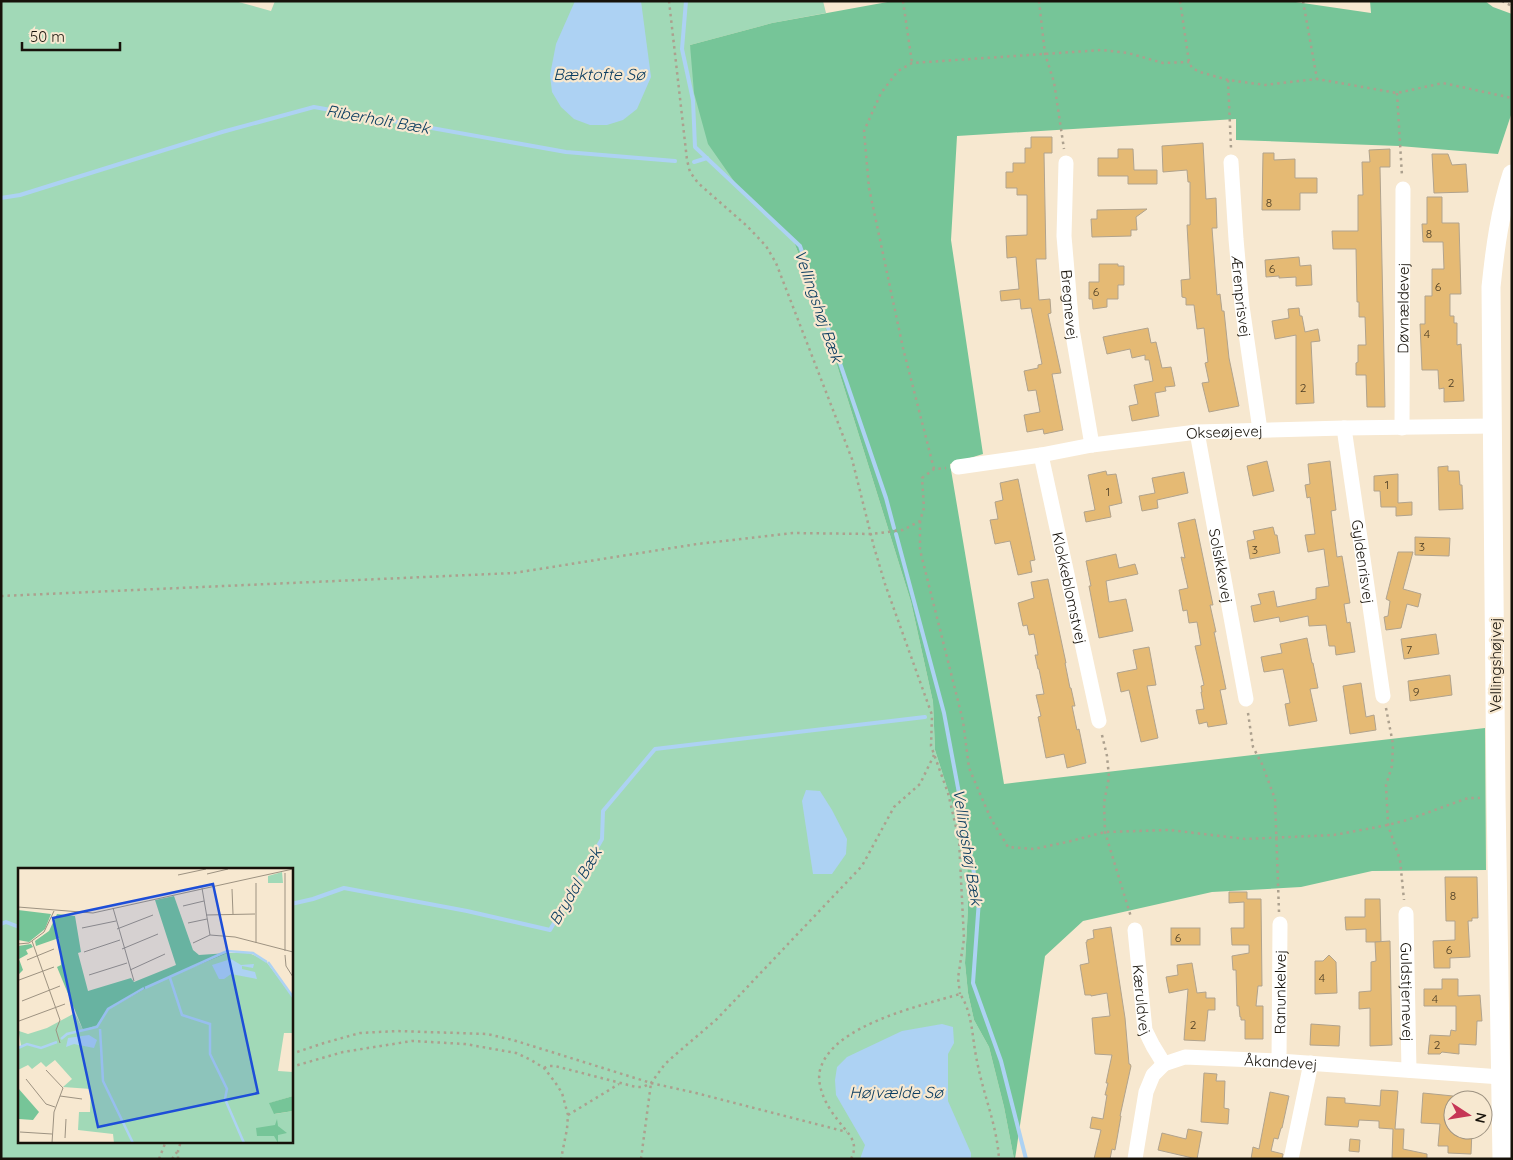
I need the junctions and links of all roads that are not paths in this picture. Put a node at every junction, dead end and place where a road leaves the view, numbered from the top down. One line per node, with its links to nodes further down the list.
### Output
1 (1231, 162): 8 (street, Ærenprisvej)
2 (1066, 163): 10 (street, Bregnevej)
3 (1512, 174): 5 (street, Vellingshøjvej)
4 (1403, 188): 7 (street, Døvnældevej)
5 (1493, 426): 7 (street, Okseøjevej); 23 (street, Vellingshøjvej)
6 (1344, 428): 7 (street, Okseøjevej); 8 (street, Okseøjevej); 13 (street, Gyldenrisvej)
7 (1402, 428)
8 (1260, 430): 9 (street, Okseøjevej)
9 (1197, 432): 10 (street, Okseøjevej); 14 (street, Solsikkevej)
10 (1092, 445): 11 (street, Okseøjevej)
11 (1041, 455): 12 (street, Okseøjevej); 15 (street, Klokkeblomstvej)
12 (958, 467)
13 (1383, 696)
14 (1246, 699)
15 (1099, 721)
16 (1406, 914): 22 (street, Guldstjernevej)
17 (1280, 924): 19 (street, Ranunkelvej)
18 (1135, 930): 21 (street, Kæruldvej)
19 (1279, 1061): 20 (street, Åkandevej); 21 (street, Åkandevej)
20 (1311, 1063): 22 (street, Åkandevej); 26 (street)
21 (1164, 1064): 25 (street)
22 (1409, 1070): 23 (street, Åkandevej)
23 (1501, 1077): 24 (street, Vellingshøjvej)
24 (1507, 1134): 27 (street, Vellingshøjvej)
25 (1136, 1159)
26 (1291, 1159)
27 (1502, 1159)

